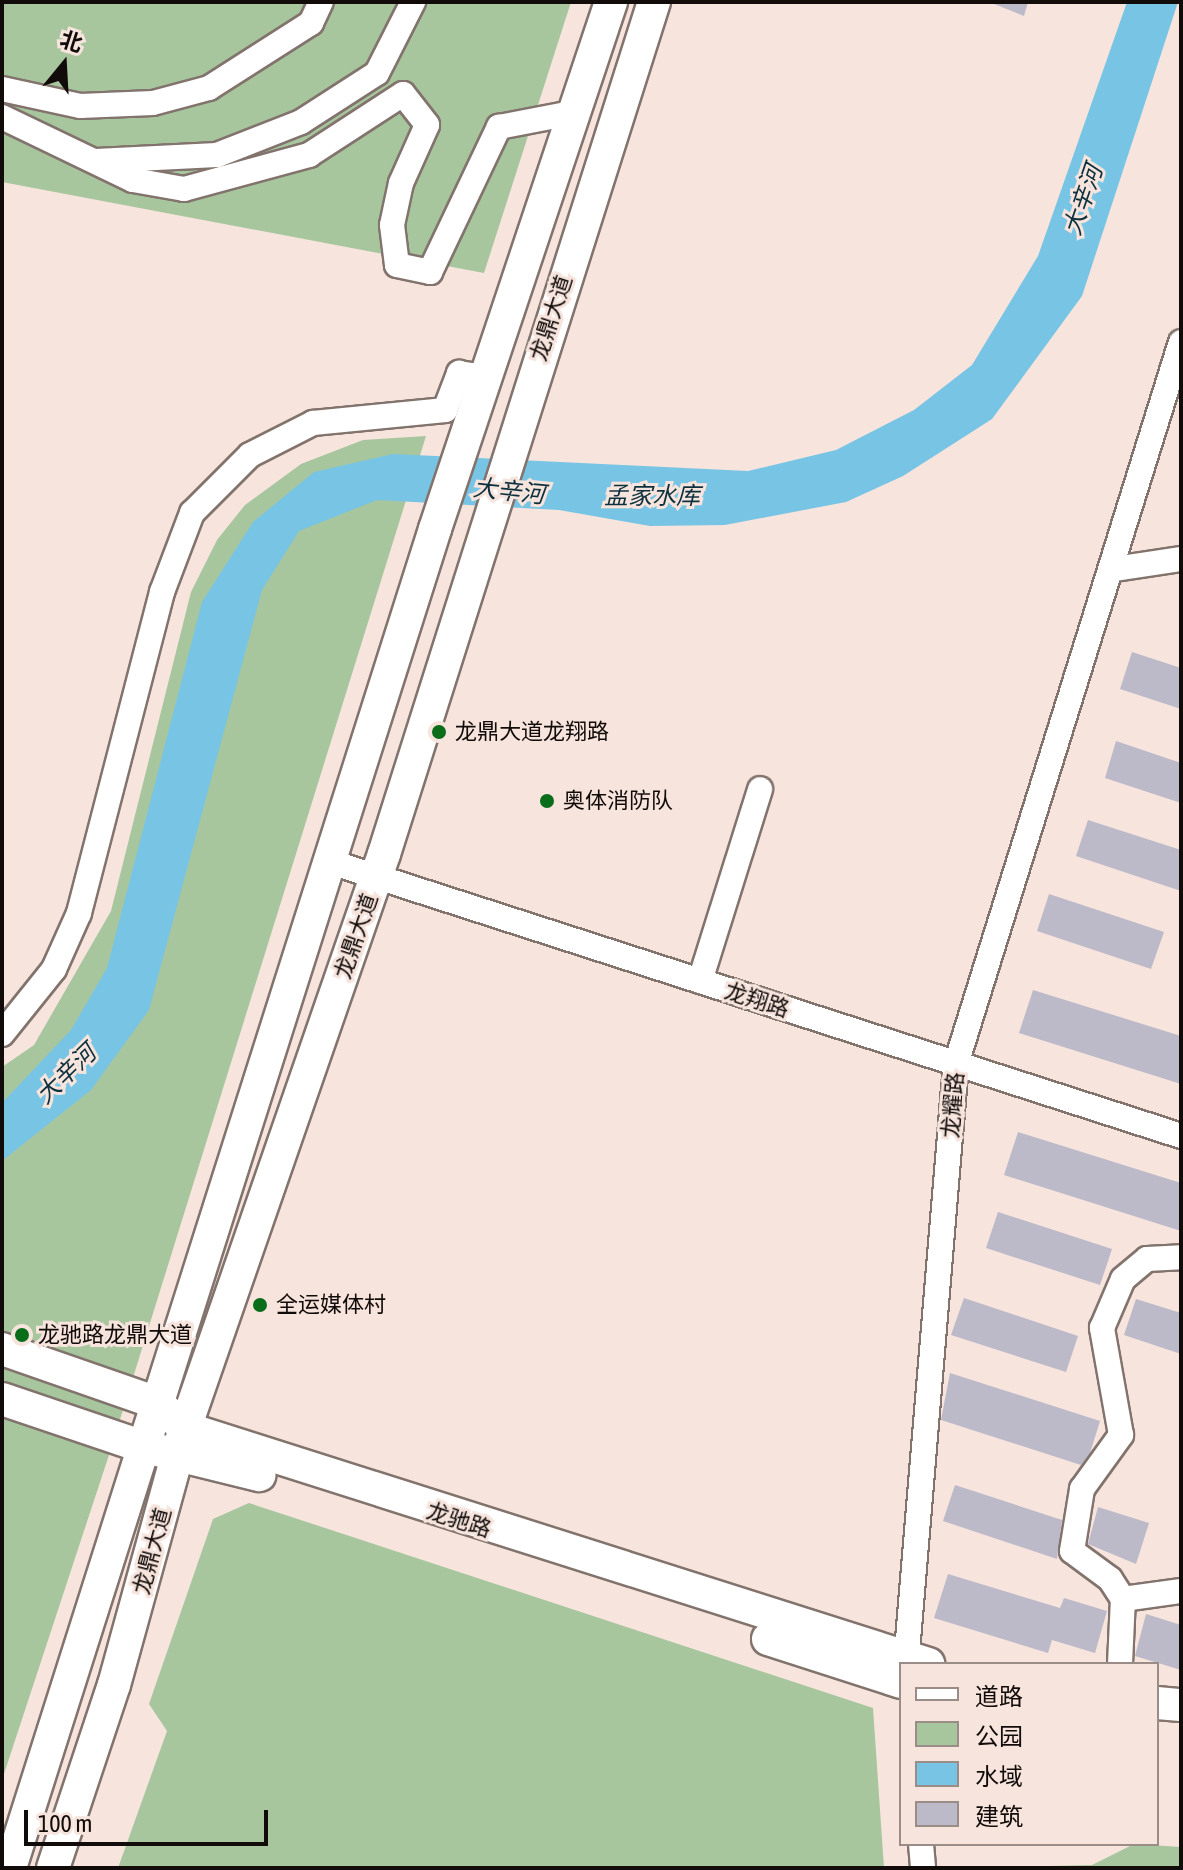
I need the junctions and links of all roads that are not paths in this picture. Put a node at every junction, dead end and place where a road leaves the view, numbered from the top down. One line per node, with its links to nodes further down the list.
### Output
1 (321, 2): 5 (street)
2 (413, 2): 8 (street)
3 (611, 2): 6 (main road, 龙鼎大道)
4 (654, 2): 15 (main road, 龙鼎大道)
5 (2, 89)
6 (577, 112): 8 (street); 10 (main road, 龙鼎大道)
7 (2, 117): 8 (street)
8 (89, 161)
9 (1181, 342): 12 (street, 龙耀路)
10 (485, 377): 14 (main road, 龙鼎大道); 17 (street)
11 (1181, 559): 12 (street)
12 (1114, 569): 18 (street, 龙耀路)
13 (760, 789): 16 (street)
14 (334, 863): 15 (street, 龙翔路); 23 (main road, 龙鼎大道)
15 (376, 875): 16 (street, 龙翔路); 24 (main road, 龙鼎大道)
16 (700, 981): 18 (street, 龙翔路)
17 (2, 1034)
18 (956, 1064): 19 (street, 龙翔路); 28 (street, 龙耀路)
19 (1181, 1136)
20 (1181, 1257): 27 (street)
21 (2, 1349): 23 (main road, 龙驰路)
22 (2, 1399): 25 (main road, 龙驰路)
23 (157, 1403): 24 (main road, 龙驰路); 25 (main road, 龙鼎大道)
24 (182, 1440): 25 (main road, 龙驰路); 30 (main road, 龙驰路); 37 (main road, 龙鼎大道)
25 (141, 1446): 36 (main road, 龙鼎大道)
26 (1181, 1591): 27 (street)
27 (1123, 1599): 29 (street)
28 (910, 1662)
29 (1120, 1662)
30 (899, 1664)
31 (1159, 1703): 32 (main road)
32 (1181, 1705)
33 (1159, 1720): 34 (main road)
34 (1181, 1721)
35 (921, 1846): 38 (street)
36 (10, 1868)
37 (53, 1868)
38 (923, 1868)

